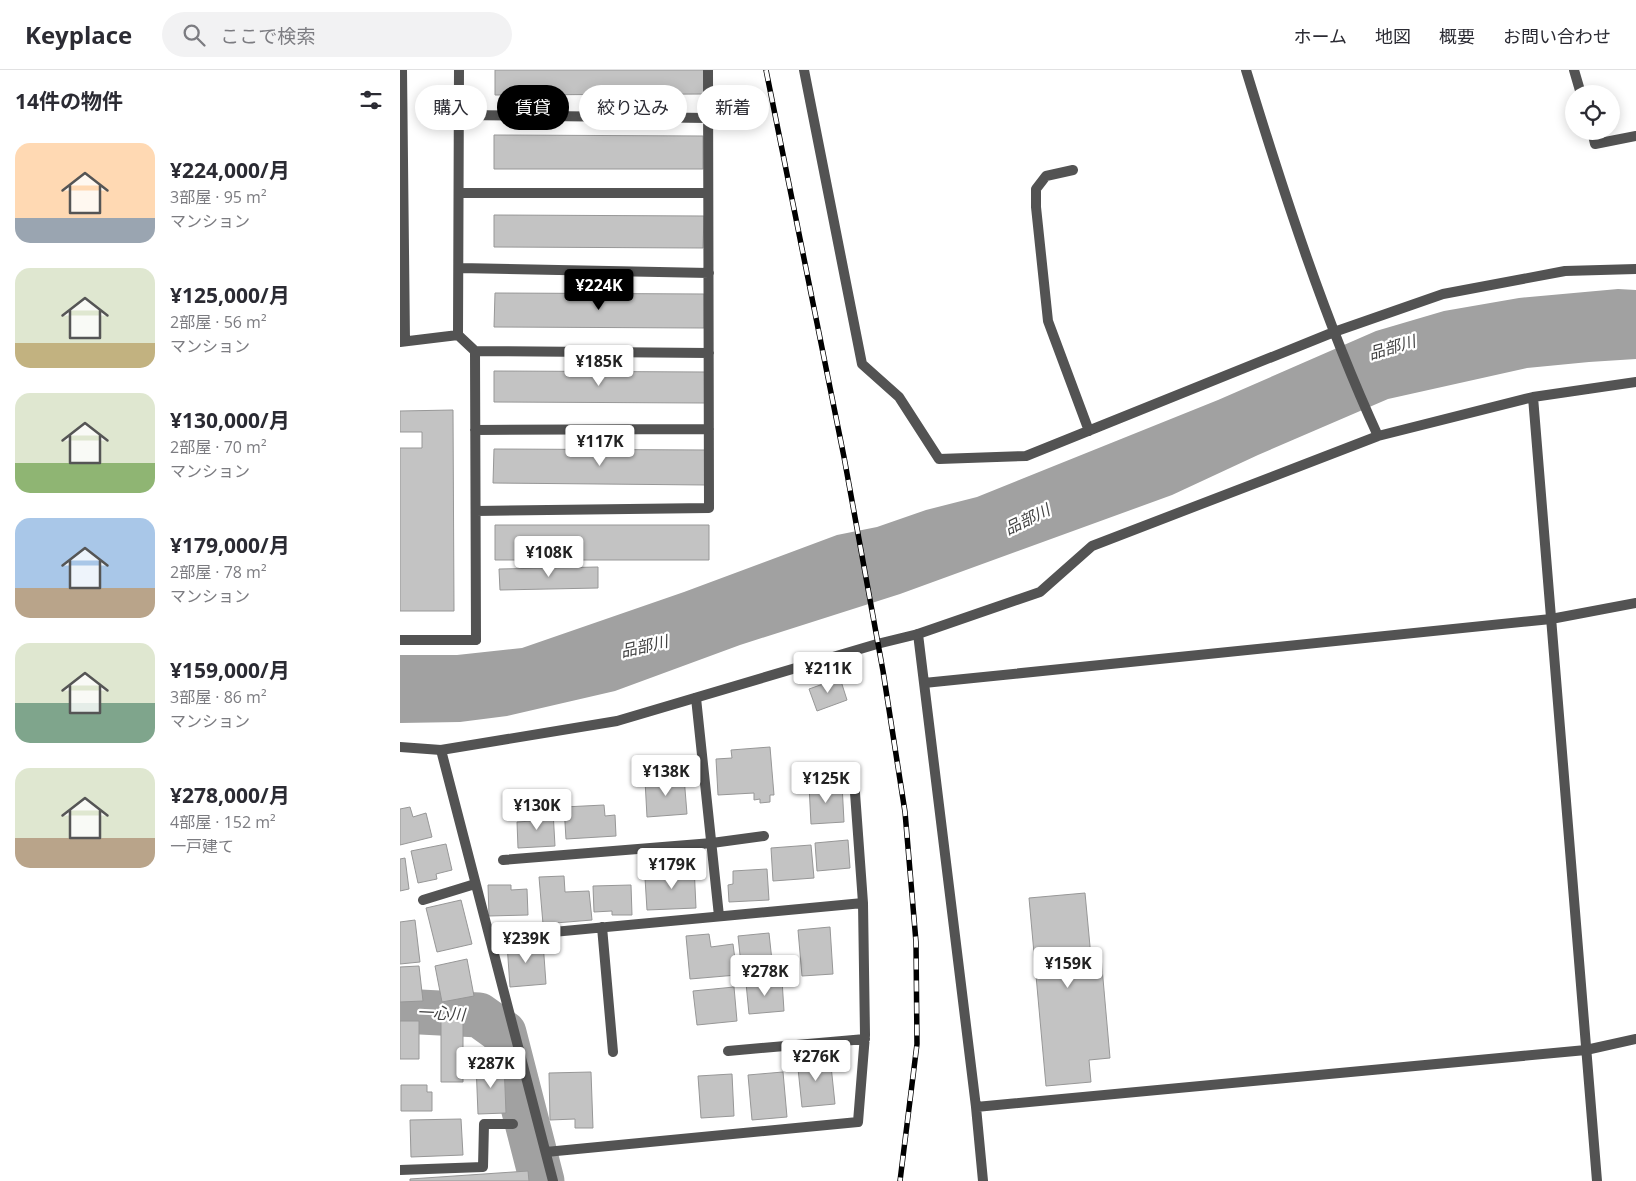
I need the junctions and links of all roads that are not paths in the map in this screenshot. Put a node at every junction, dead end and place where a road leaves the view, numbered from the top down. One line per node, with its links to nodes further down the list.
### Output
1 (402, 70): 26 (street)
2 (459, 70): 7 (street)
3 (708, 70): 8 (street)
4 (804, 70): 33 (street)
5 (1246, 70): 24 (street)
6 (1574, 70): 9 (street)
7 (459, 85)
8 (708, 85)
9 (1578, 85)
10 (487, 115): 11 (street)
11 (697, 118)
12 (460, 130): 19 (street)
13 (708, 130): 20 (street)
14 (1636, 136): 15 (street)
15 (1620, 139)
16 (1595, 140): 17 (street)
17 (1616, 140)
18 (1074, 170): 33 (street)
19 (460, 194): 20 (street); 21 (street)
20 (708, 194): 23 (street)
21 (459, 268): 23 (street); 25 (street)
22 (1636, 269): 24 (street)
23 (709, 273): 28 (street)
24 (1334, 332): 33 (street); 34 (street)
25 (458, 335): 26 (street); 27 (street)
26 (402, 342)
27 (475, 351): 28 (street); 32 (street)
28 (709, 353): 31 (street)
29 (1636, 382): 30 (street)
30 (1533, 397): 34 (street); 37 (street)
31 (709, 429): 32 (street); 35 (street)
32 (475, 430): 35 (street)
33 (1089, 430)
34 (1378, 436): 38 (street)
35 (476, 511): 39 (street)
36 (1636, 603): 37 (street)
37 (1551, 619): 40 (street); 56 (street)
38 (918, 634): 40 (street); 41 (street)
39 (400, 640)
40 (924, 683): 59 (street)
41 (696, 698): 43 (street); 46 (street)
42 (400, 747): 43 (street)
43 (441, 750): 48 (street)
44 (854, 779): 50 (street)
45 (764, 836): 46 (street)
46 (712, 843): 47 (street); 51 (street)
47 (503, 860)
48 (475, 884): 49 (street); 53 (street)
49 (423, 900)
50 (863, 903): 51 (street); 54 (street)
51 (719, 916): 52 (street)
52 (602, 928): 53 (street); 58 (street)
53 (490, 938): 61 (street)
54 (865, 1039): 57 (street); 61 (street)
55 (1636, 1039): 56 (street)
56 (1586, 1050): 59 (street); 65 (street)
57 (728, 1051)
58 (613, 1052)
59 (976, 1107): 64 (street)
60 (513, 1124): 62 (street)
61 (546, 1152): 63 (street)
62 (400, 1170)
63 (553, 1181)
64 (983, 1181)
65 (1597, 1181)

